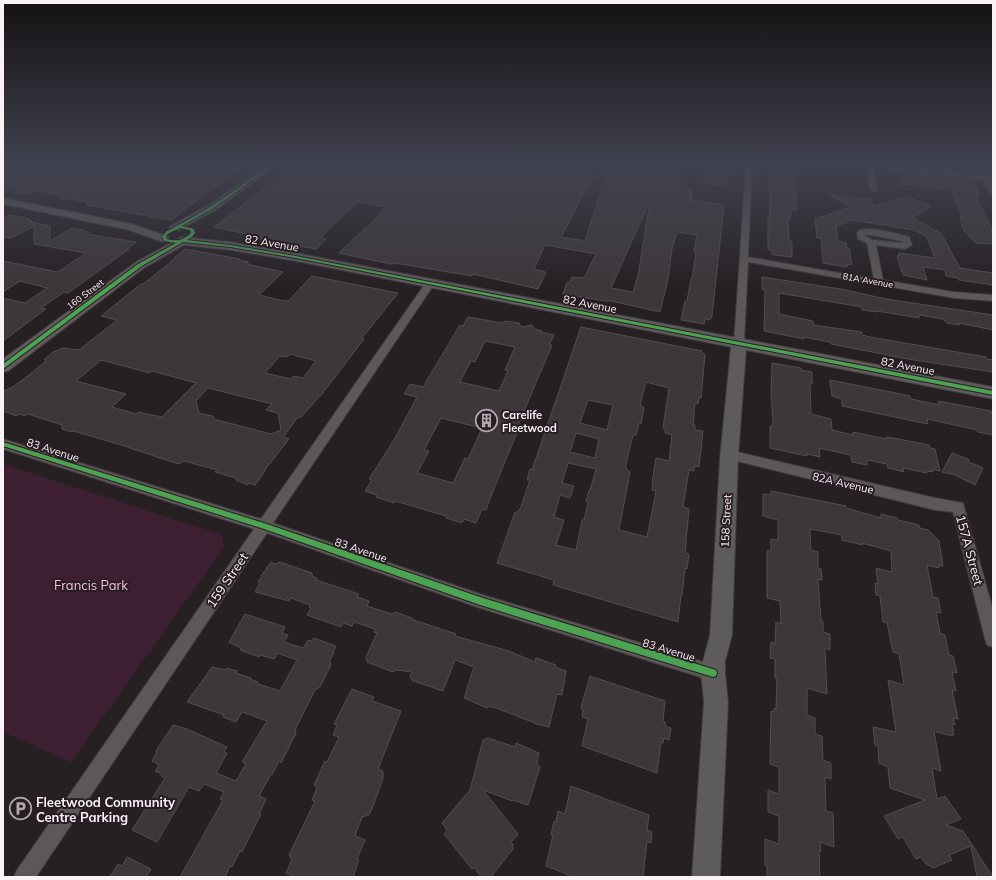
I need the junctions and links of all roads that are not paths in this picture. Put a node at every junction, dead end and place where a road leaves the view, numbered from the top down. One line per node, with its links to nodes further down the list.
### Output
1 (29, 206): 5 (street)
2 (217, 206): 4 (street)
3 (746, 206): 12 (street, 158 Street)
4 (214, 208): 6 (street); 7 (street)
5 (135, 227): 6 (street); 8 (street)
6 (175, 228): 7 (street, 82 Avenue); 8 (street, 160 Street)
7 (193, 231): 9 (street, 160 Street); 11 (street, 82 Avenue)
8 (163, 238): 9 (street, 82 Avenue); 13 (street, 160 Street)
9 (182, 241): 11 (street, 82 Avenue); 13 (street, 160 Street)
10 (871, 242): 10 (street); 15 (street)
11 (230, 246): 14 (street, 82 Avenue)
12 (743, 259): 15 (street, 81A Avenue); 17 (street, 158 Street)
13 (140, 265): 18 (street, 160 Street)
14 (430, 282): 17 (street, 82 Avenue); 23 (street, 159 Street)
15 (879, 282): 16 (street, 81A Avenue)
16 (993, 298)
17 (739, 343): 19 (street, 82 Avenue); 21 (street, 158 Street)
18 (3, 367)
19 (993, 393)
20 (3, 444): 23 (street, 83 Avenue)
21 (729, 456): 22 (street, 82A Avenue); 25 (street, 158 Street)
22 (958, 507): 24 (street, 157A Street)
23 (264, 526): 25 (street, 83 Avenue); 26 (street, 159 Street)
24 (993, 639)
25 (713, 673): 27 (street, 158 Street)
26 (24, 877)
27 (706, 877)

